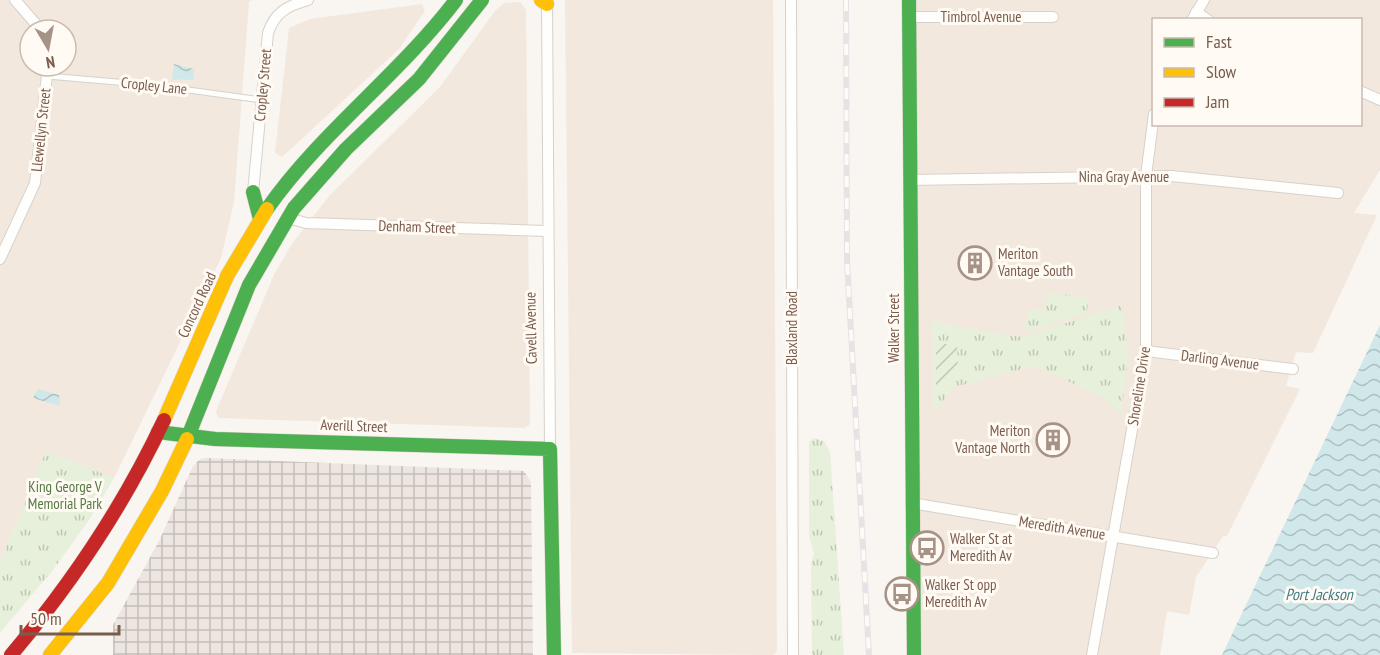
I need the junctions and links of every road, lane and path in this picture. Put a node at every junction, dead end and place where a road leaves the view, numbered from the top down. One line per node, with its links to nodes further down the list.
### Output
1 (15, 0): 12 (street)
2 (308, 0): 16 (street, Cropley Street)
3 (456, 0): 24 (main road, Concord Road)
4 (482, 0): 23 (main road)
5 (790, 0): 38 (street, Blaxland Road)
6 (909, 0): 10 (main road, Walker Street)
7 (1204, 0): 9 (street)
8 (545, 1): 25 (street, Cavell Avenue)
9 (1194, 16)
10 (909, 17): 11 (street, Timbrol Avenue); 20 (main road, Walker Street)
11 (1053, 17)
12 (31, 18)
13 (78, 75): 16 (lane, Cropley Lane)
14 (47, 78): 26 (street, Llewellyn Street)
15 (1362, 92): 17 (street)
16 (261, 100): 21 (street, Cropley Street)
17 (1380, 100)
18 (1152, 126): 19 (street, Shoreline Drive)
19 (1146, 176): 20 (street, Nina Gray Avenue); 22 (street, Nina Gray Avenue); 27 (street, Shoreline Drive)
20 (910, 180): 32 (main road, Walker Street)
21 (253, 192): 24 (main road)
22 (1338, 193)
23 (288, 218): 25 (street, Denham Street); 30 (main road)
24 (260, 219): 29 (main road, Concord Road)
25 (546, 231): 31 (street, Cavell Avenue)
26 (0, 259)
27 (1146, 351): 28 (street, Darling Avenue); 33 (street, Shoreline Drive)
28 (1293, 369)
29 (158, 432): 30 (main road, Averill Street); 35 (main road, Concord Road)
30 (188, 438): 31 (main road, Averill Street); 36 (main road)
31 (550, 449): 37 (main road, Cavell Avenue)
32 (911, 503): 33 (street, Meredith Avenue); 39 (main road, Walker Street)
33 (1113, 536): 34 (street, Meredith Avenue); 40 (street, Shoreline Drive)
34 (1213, 553)
35 (11, 655)
36 (50, 655)
37 (554, 655)
38 (793, 655)
39 (914, 655)
40 (1092, 655)

